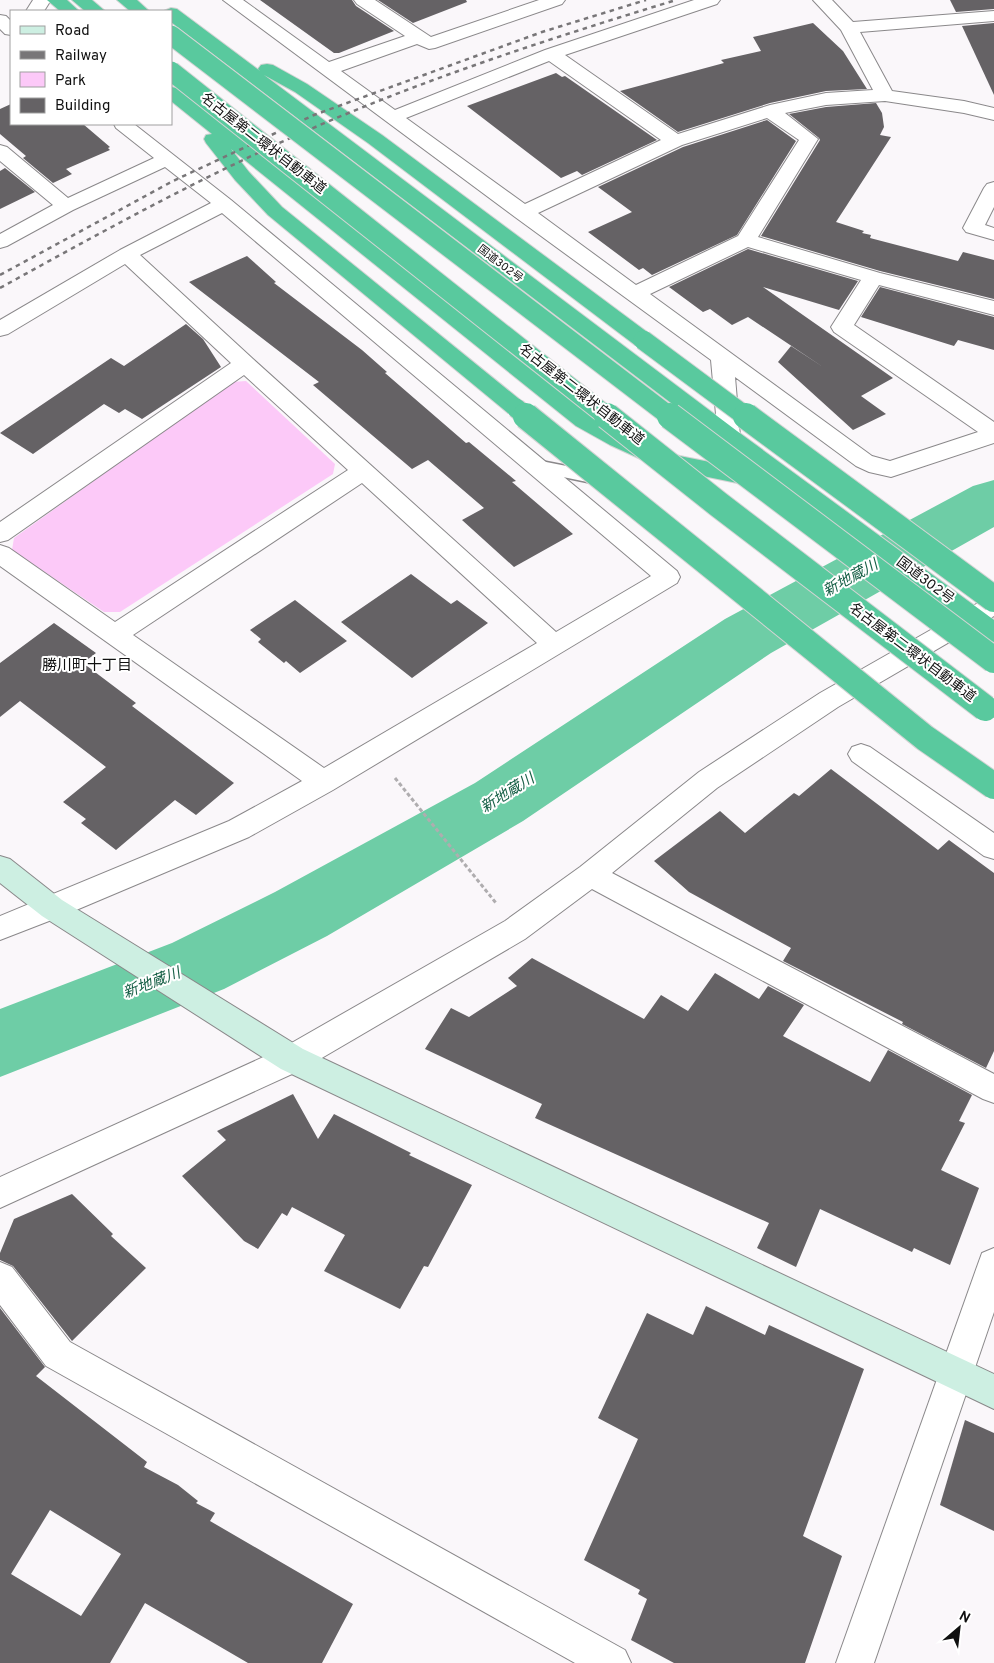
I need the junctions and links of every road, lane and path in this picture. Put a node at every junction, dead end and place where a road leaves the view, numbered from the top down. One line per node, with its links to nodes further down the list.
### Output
1 (56, 0): 10 (highway)
2 (81, 0): 11 (highway)
3 (126, 0): 12 (highway)
4 (154, 0): 13 (highway, 国道302号)
5 (232, 0): 23 (street)
6 (363, 0): 20 (street)
7 (556, 0): 20 (street)
8 (711, 0): 22 (street)
9 (822, 0): 17 (street)
10 (69, 10)
11 (95, 10)
12 (139, 10)
13 (167, 10)
14 (172, 13): 21 (highway, 国道302号)
15 (994, 16): 17 (street)
16 (0, 20): 18 (street)
17 (849, 28): 27 (street)
18 (10, 29)
19 (172, 36): 61 (highway, bridge)
20 (419, 37): 23 (street)
21 (216, 46): 50 (highway, 国道302号); 57 (highway, bridge)
22 (551, 54): 30 (street); 32 (street)
23 (328, 69): 30 (street)
24 (172, 72): 62 (highway, 名古屋第二環状自動車道, bridge)
25 (172, 93): 66 (highway, bridge)
26 (172, 93): 54 (highway, 国道302号)
27 (885, 96): 28 (street); 29 (street)
28 (770, 111): 32 (street); 40 (street)
29 (994, 114)
30 (393, 117): 38 (street)
31 (124, 125): 34 (street)
32 (675, 141): 38 (street)
33 (0, 151): 37 (street)
34 (167, 159): 36 (street); 37 (street)
35 (994, 188): 39 (street)
36 (224, 204): 42 (street); 51 (street)
37 (66, 206): 41 (street)
38 (522, 214): 44 (street)
39 (994, 234)
40 (746, 240): 43 (street); 44 (street)
41 (0, 242)
42 (127, 254): 46 (street); 48 (street)
43 (873, 277): 45 (street); 49 (street)
44 (634, 294): 47 (street)
45 (994, 308)
46 (0, 330)
47 (722, 358): 49 (street); 50 (street)
48 (245, 364): 52 (street); 55 (street)
49 (994, 434)
50 (729, 436): 54 (highway, 国道302号)
51 (536, 466): 53 (lane); 60 (street)
52 (364, 471): 59 (street); 60 (street)
53 (596, 478)
54 (832, 512): 58 (highway, 国道302号)
55 (0, 534)
56 (0, 554): 59 (street)
57 (994, 599)
58 (987, 619): 69 (street)
59 (114, 635): 65 (street)
60 (554, 644): 65 (street)
61 (994, 660)
62 (994, 714)
63 (861, 754): 67 (street)
64 (390, 771): 70 (path)
65 (323, 782): 71 (street)
66 (994, 786)
67 (994, 848)
68 (0, 867): 71 (street)
69 (590, 875): 73 (street); 74 (street)
70 (498, 904)
71 (52, 908): 72 (street); 73 (street)
72 (0, 928)
73 (292, 1060): 75 (street); 78 (street)
74 (994, 1089)
75 (0, 1193)
76 (994, 1264): 78 (street)
77 (0, 1278): 80 (street)
78 (956, 1375): 79 (street); 81 (street)
79 (994, 1392)
80 (612, 1663)
81 (855, 1663)

